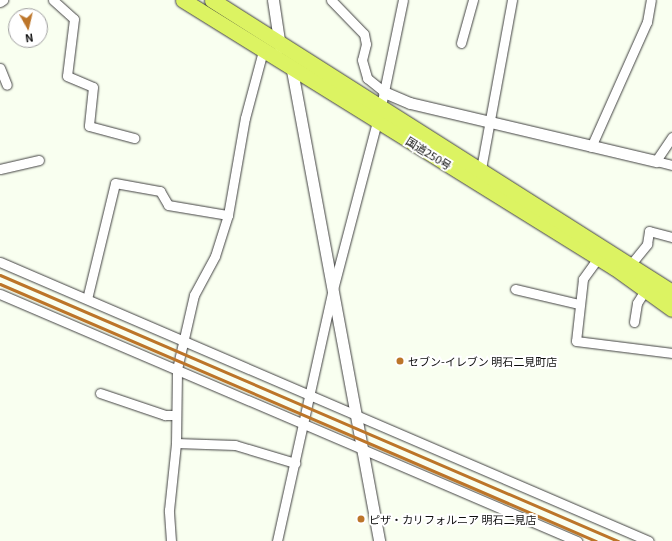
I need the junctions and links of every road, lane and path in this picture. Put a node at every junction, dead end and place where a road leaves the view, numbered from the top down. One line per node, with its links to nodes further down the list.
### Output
1 (3, 0): 11 (street)
2 (53, 0): 22 (street)
3 (184, 0): 14 (highway, 国道250号)
4 (212, 0): 13 (highway, 国道250号)
5 (273, 0): 13 (street)
6 (331, 0): 18 (street)
7 (403, 0): 18 (street)
8 (473, 0): 12 (street)
9 (512, 0): 20 (street)
10 (651, 0): 23 (street)
11 (0, 2)
12 (461, 43)
13 (279, 44): 16 (street); 19 (highway, 国道250号)
14 (263, 51): 16 (highway, 国道250号); 29 (street)
15 (0, 68): 17 (street)
16 (294, 70): 19 (highway, 国道250号); 37 (street)
17 (7, 85)
18 (384, 92): 19 (street); 20 (street)
19 (379, 113): 28 (highway, 国道250号); 31 (highway, 国道250号); 37 (street)
20 (489, 123): 23 (street); 28 (street)
21 (672, 136): 25 (street)
22 (134, 138)
23 (591, 147): 25 (street)
24 (39, 160): 27 (street)
25 (656, 161): 26 (street)
26 (672, 165)
27 (0, 169)
28 (481, 169): 33 (highway, 国道250号)
29 (228, 215): 39 (street); 43 (street)
30 (672, 237): 33 (street)
31 (598, 258): 35 (highway, 国道250号); 40 (street)
32 (0, 262): 39 (street)
33 (631, 264): 36 (highway, 国道250号)
34 (515, 289): 40 (street)
35 (645, 290): 41 (highway, 国道250号); 42 (street)
36 (672, 292)
37 (332, 293): 47 (street); 48 (street)
38 (0, 294): 45 (street)
39 (87, 299): 43 (street)
40 (579, 304): 44 (street)
41 (672, 309)
42 (634, 322)
43 (184, 342): 45 (street); 47 (street)
44 (672, 353)
45 (177, 369): 49 (street); 50 (street)
46 (100, 393): 49 (street)
47 (310, 394): 48 (street); 50 (street)
48 (354, 413): 52 (street); 58 (street)
49 (176, 415): 51 (street)
50 (305, 422): 52 (street); 53 (street)
51 (176, 442): 53 (street); 54 (street)
52 (361, 447): 56 (street); 57 (street)
53 (295, 463): 55 (street)
54 (171, 541)
55 (276, 541)
56 (379, 541)
57 (577, 541)
58 (649, 541)

